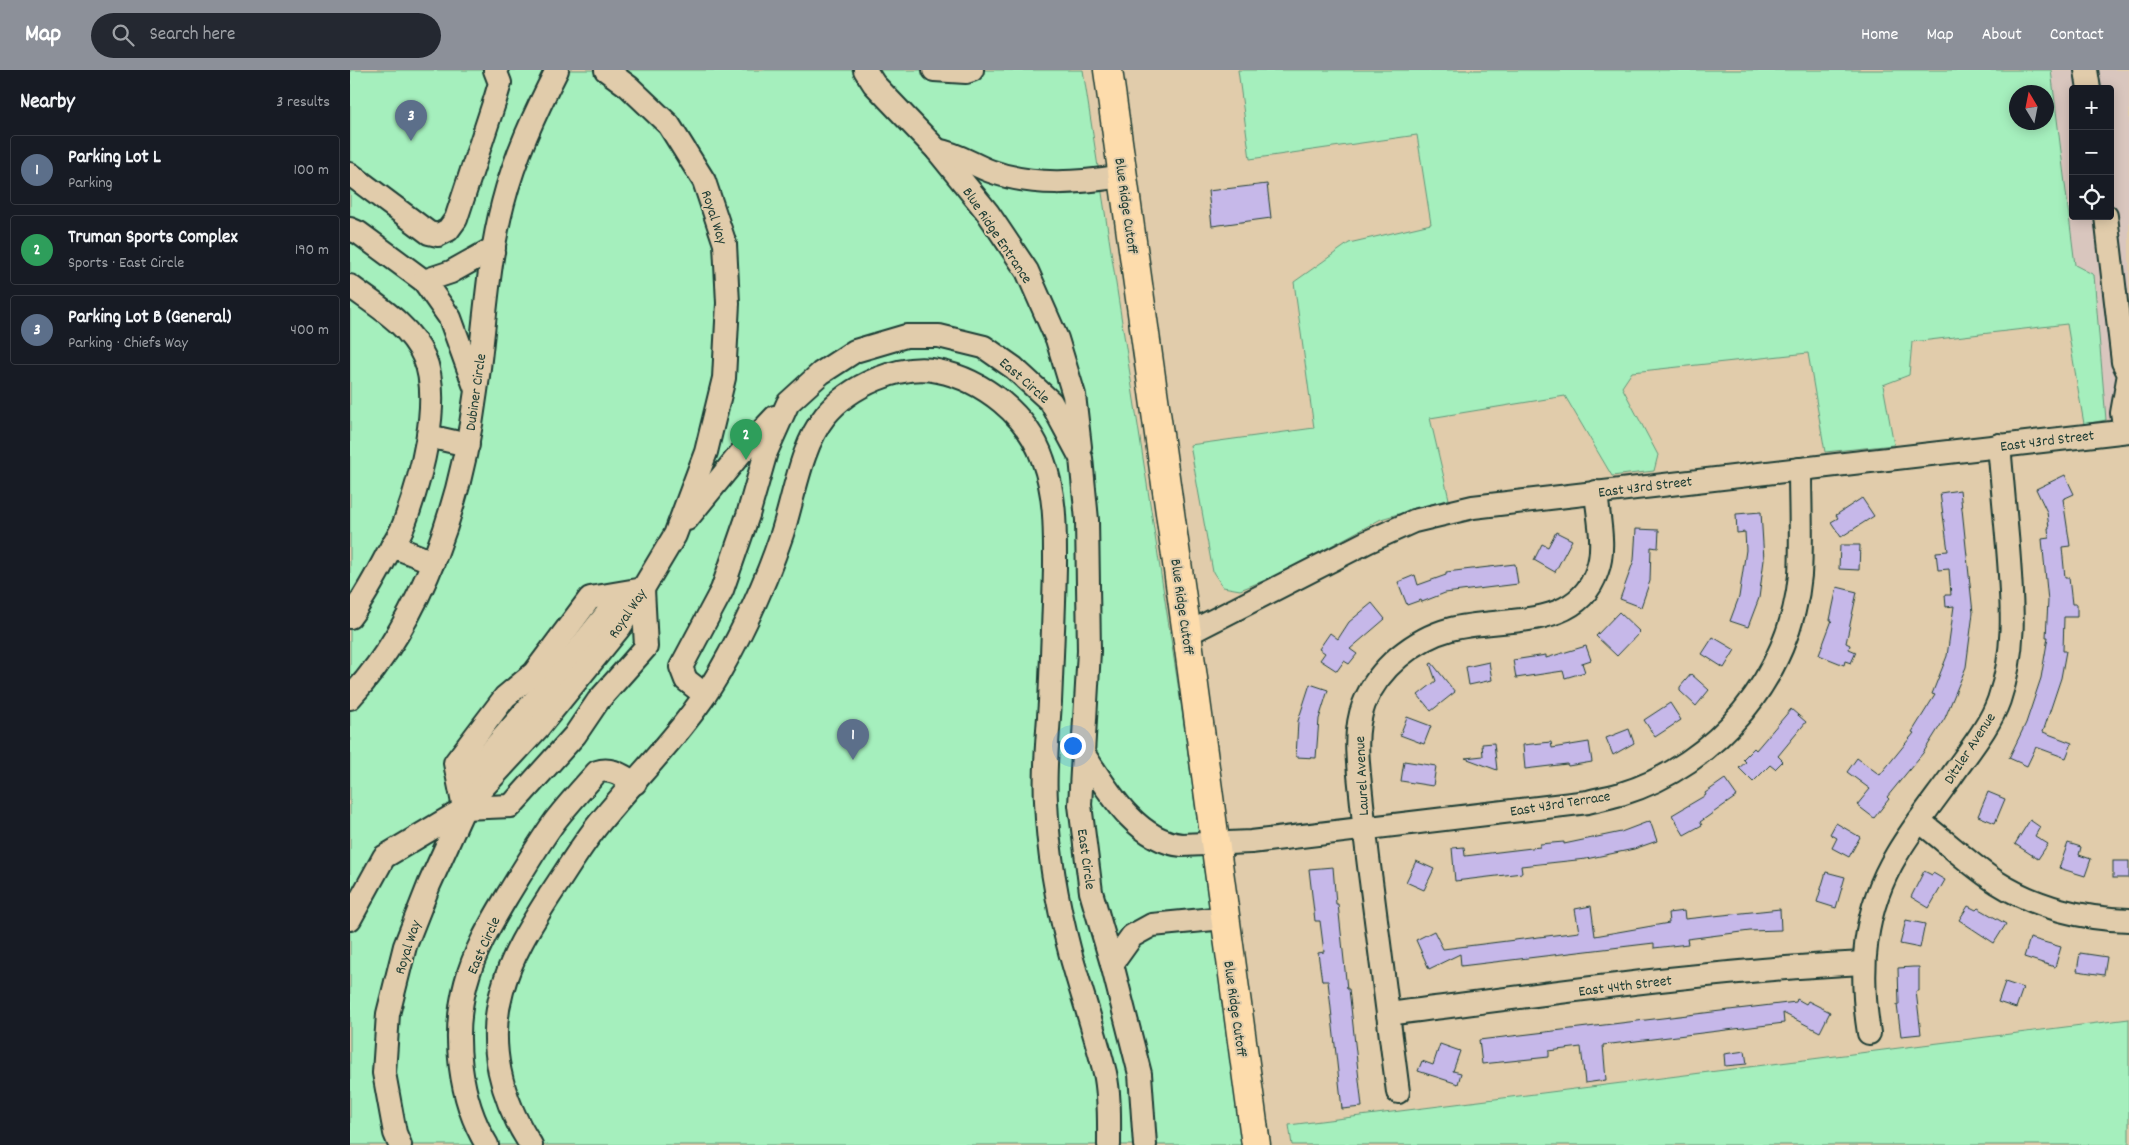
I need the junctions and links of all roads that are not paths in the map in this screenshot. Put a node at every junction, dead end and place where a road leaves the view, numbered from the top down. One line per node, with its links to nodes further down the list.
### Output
1 (495, 70): 11 (street)
2 (606, 70): 27 (street, Royal Way)
3 (865, 70): 10 (street, Blue Ridge Entrance)
4 (934, 70): 5 (street)
5 (972, 70)
6 (1108, 70): 12 (main road, Blue Ridge Cutoff)
7 (2086, 70): 9 (street)
8 (554, 75): 15 (street, Dubiner Circle)
9 (2088, 85)
10 (937, 150): 12 (street); 24 (street, Blue Ridge Entrance)
11 (350, 174)
12 (1123, 176): 34 (main road, Blue Ridge Cutoff)
13 (2106, 220): 20 (street)
14 (350, 229): 16 (street)
15 (494, 248): 16 (street); 18 (street, Dubiner Circle)
16 (424, 281): 18 (street)
17 (350, 286): 21 (street)
18 (476, 391): 23 (street, Dubiner Circle)
19 (788, 403): 24 (street, East Circle); 27 (street, East Circle); 37 (street, East Circle)
20 (2127, 431): 22 (street, East 43rd Street)
21 (428, 436): 23 (street); 30 (street)
22 (1999, 445): 25 (street, East 43rd Street); 42 (street, Ditzler Avenue)
23 (468, 446): 31 (street, Dubiner Circle)
24 (1081, 458): 29 (street, East Circle)
25 (1800, 468): 26 (street, East 43rd Street); 43 (street, East 43rd Terrace)
26 (1596, 492): 34 (street, East 43rd Street); 43 (street, Laurel Avenue)
27 (675, 535): 32 (street, Royal Way)
28 (1055, 538): 29 (street); 35 (street); 37 (street)
29 (1088, 539): 36 (street, East Circle)
30 (392, 546): 31 (street); 33 (street)
31 (433, 562): 38 (street, Dubiner Circle)
32 (643, 590): 41 (street, Royal Way); 41 (street); 41 (street)
33 (350, 617)
34 (1187, 634): 44 (main road, Blue Ridge Cutoff)
35 (1052, 650): 36 (street); 50 (street)
36 (1089, 651): 39 (street, East Circle)
37 (705, 695): 40 (street)
38 (350, 698)
39 (1082, 750): 44 (street); 48 (street, East Circle)
40 (635, 783): 57 (street, East Circle); 58 (street)
41 (464, 808): 46 (street); 56 (street, Royal Way)
42 (1919, 821): 47 (street); 49 (street, Ditzler Avenue)
43 (1364, 829): 44 (street, East 43rd Terrace); 51 (street, Laurel Avenue)
44 (1216, 844): 45 (main road, Blue Ridge Cutoff)
45 (1224, 918): 48 (street); 61 (main road, Blue Ridge Cutoff)
46 (350, 919)
47 (2129, 920)
48 (1111, 960): 50 (street); 53 (street, East Circle)
49 (1863, 963): 51 (street, East 44th Street); 52 (street, Ditzler Avenue)
50 (1074, 966): 54 (street)
51 (1388, 1014): 55 (street, Laurel Avenue)
52 (1869, 1033)
53 (1140, 1074): 54 (street); 60 (street, East Circle)
54 (1106, 1077): 59 (street)
55 (1398, 1092)
56 (400, 1145)
57 (487, 1145)
58 (532, 1145)
59 (1109, 1145)
60 (1145, 1145)
61 (1256, 1145)

